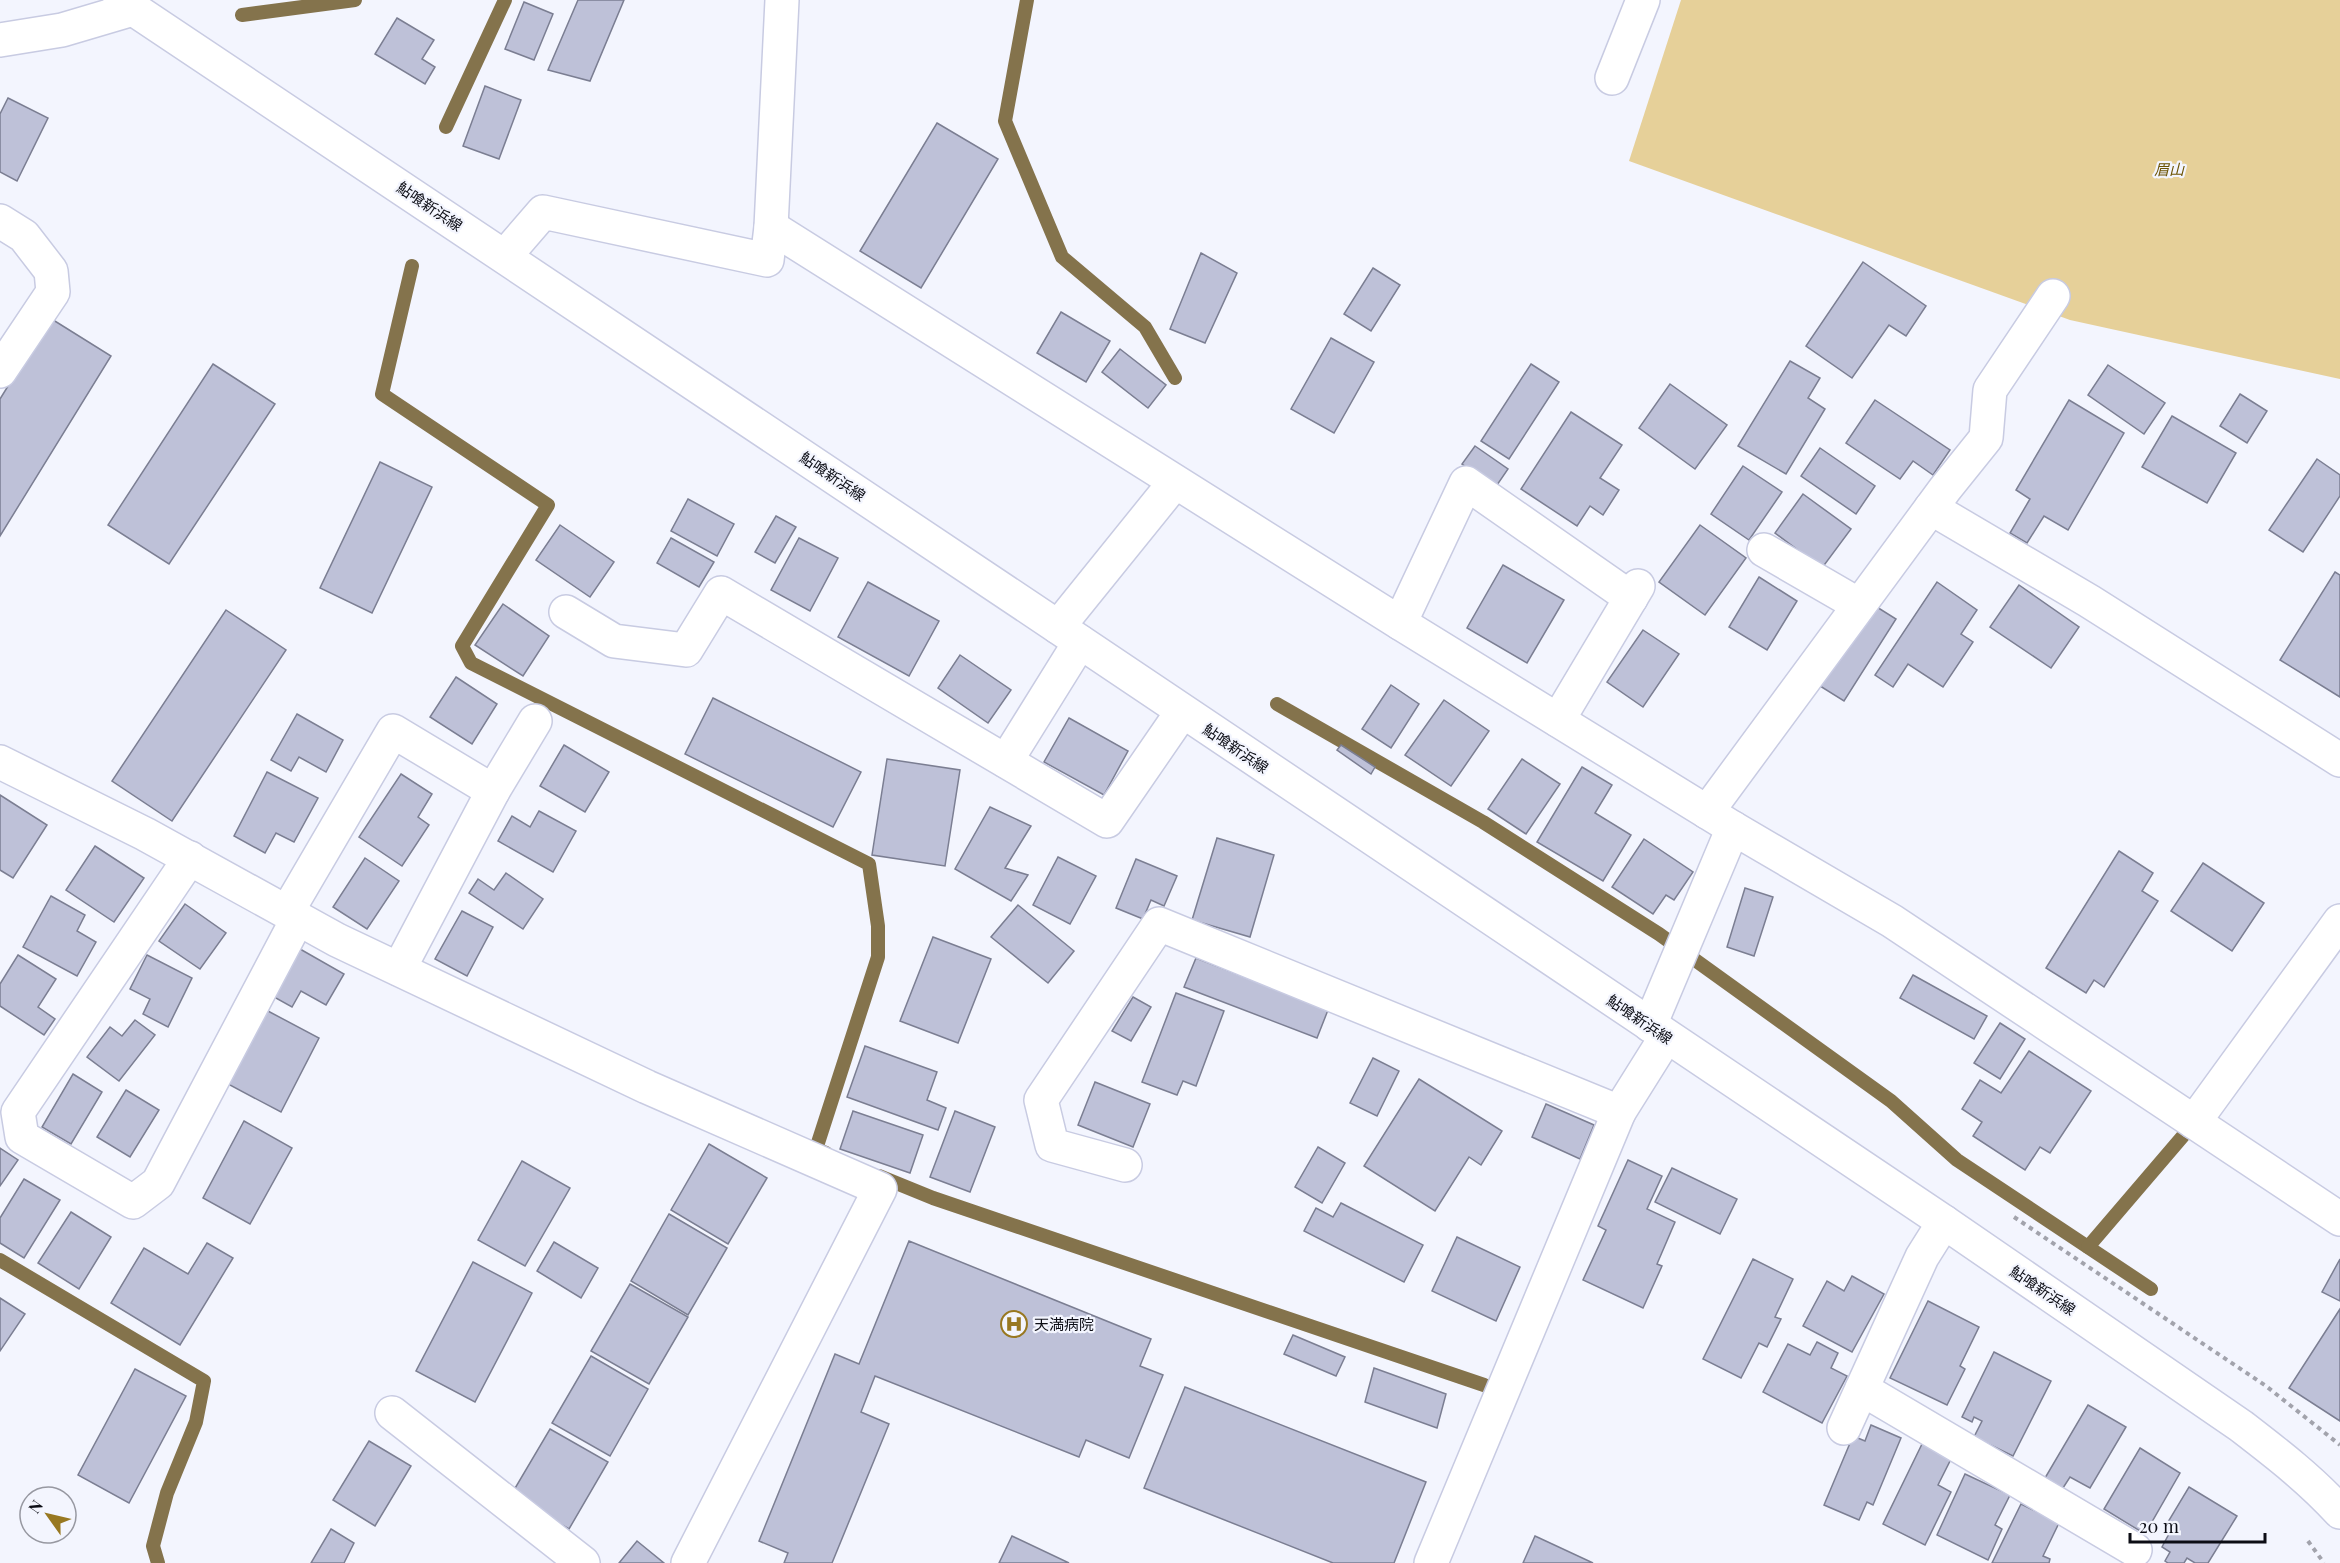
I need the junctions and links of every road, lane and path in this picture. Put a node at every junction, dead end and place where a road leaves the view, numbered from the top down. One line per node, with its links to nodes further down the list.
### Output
1 (782, 0): 7 (street)
2 (1643, 0): 5 (street)
3 (127, 4): 4 (street); 8 (street, 鮎喰新浜線)
4 (0, 40)
5 (1612, 78)
6 (0, 221): 10 (street)
7 (771, 227): 8 (street); 11 (street)
8 (505, 256): 17 (street, 鮎喰新浜線)
9 (2053, 296): 12 (street)
10 (0, 371)
11 (1175, 482): 16 (street); 17 (street)
12 (1931, 508): 14 (street); 21 (street)
13 (1764, 550): 14 (street)
14 (1859, 605): 25 (street)
15 (566, 612): 22 (street)
16 (1400, 623): 19 (street); 19 (street)
17 (1069, 634): 18 (street, 鮎喰新浜線); 22 (street)
18 (1182, 712): 22 (street); 30 (street, 鮎喰新浜線)
19 (1558, 720): 25 (street)
20 (535, 721): 24 (street)
21 (2340, 760)
22 (1006, 761)
23 (0, 762): 26 (street)
24 (493, 790): 27 (street); 29 (street)
25 (1720, 820): 30 (street); 32 (street)
26 (190, 858): 27 (street); 27 (street)
27 (292, 915): 29 (street)
28 (2340, 921): 32 (street)
29 (399, 969): 42 (street)
30 (1658, 1031): 31 (street); 35 (street, 鮎喰新浜線)
31 (1619, 1112): 33 (street); 43 (street)
32 (2194, 1122): 34 (street)
33 (1125, 1165)
34 (2340, 1219)
35 (1944, 1222): 36 (street); 39 (street, 鮎喰新浜線)
36 (1862, 1389): 38 (street); 40 (street)
37 (392, 1413): 41 (street)
38 (1844, 1428)
39 (2340, 1512)
40 (2135, 1550)
41 (584, 1563)
42 (688, 1563)
43 (1431, 1563)

